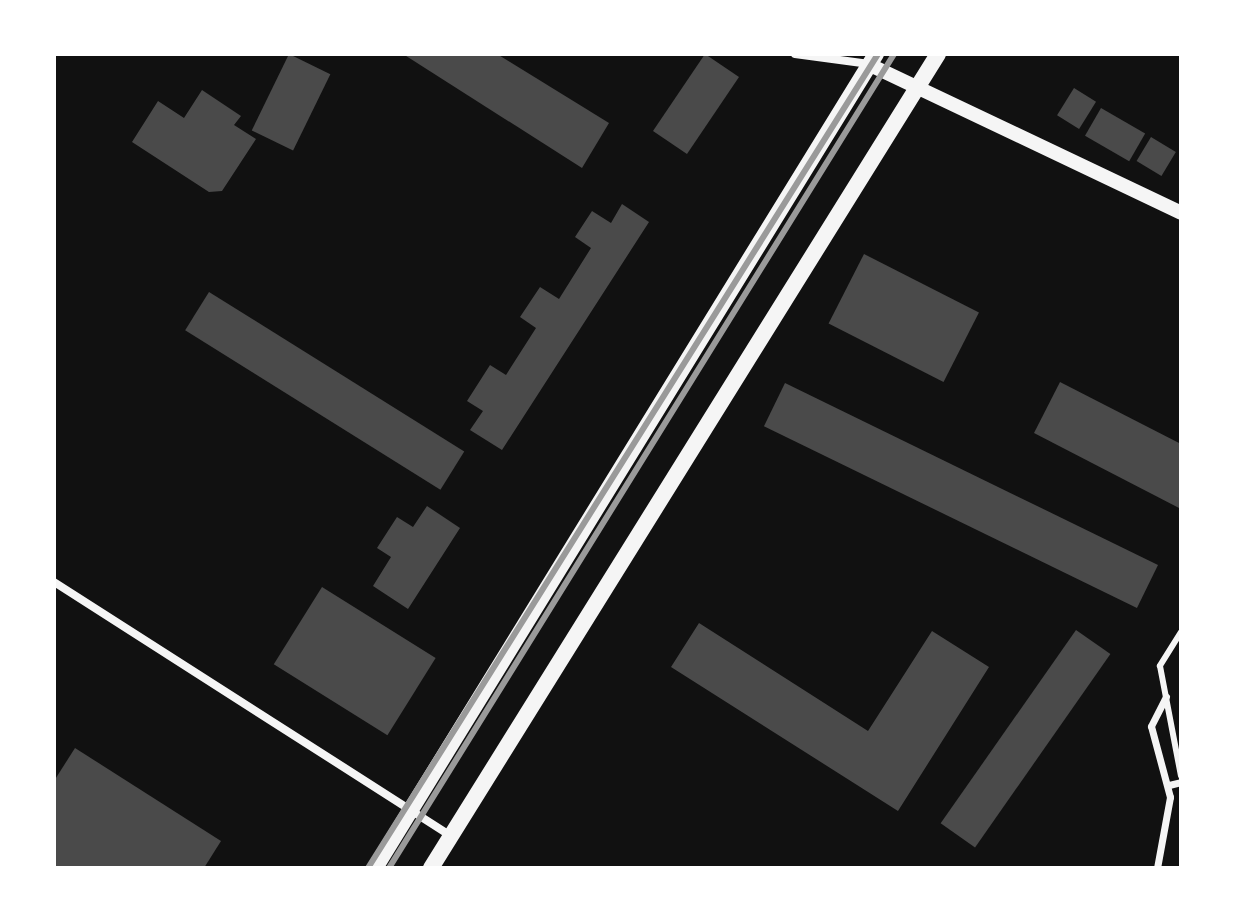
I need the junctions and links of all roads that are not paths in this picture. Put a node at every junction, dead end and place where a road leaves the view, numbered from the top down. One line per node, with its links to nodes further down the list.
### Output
1 (795, 54): 3 (street)
2 (938, 54): 4 (main road)
3 (873, 59): 4 (street); 11 (main road)
4 (916, 87): 5 (street); 12 (main road)
5 (1181, 213)
6 (54, 582): 11 (street)
7 (1181, 632): 8 (lane)
8 (1166, 697): 9 (lane); 10 (street)
9 (1181, 779): 10 (street)
10 (1169, 785): 15 (street)
11 (411, 810): 12 (street); 13 (main road)
12 (451, 836): 14 (main road)
13 (375, 868)
14 (431, 868)
15 (1157, 868)

